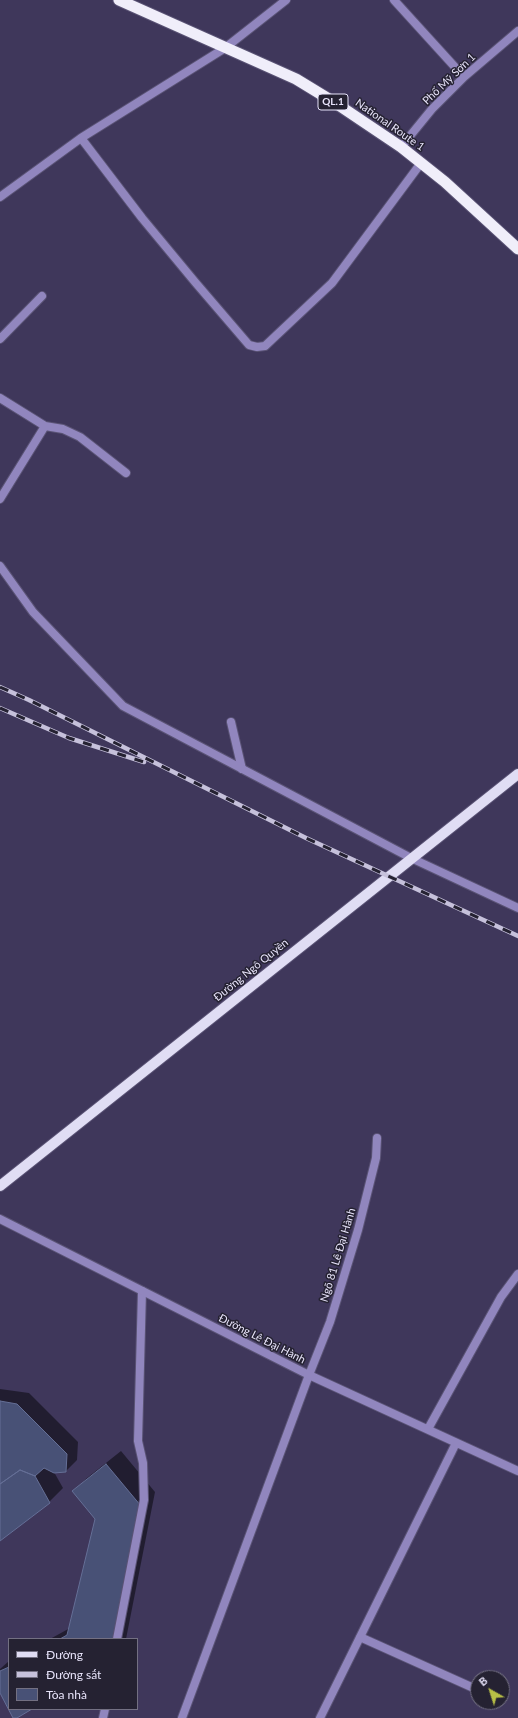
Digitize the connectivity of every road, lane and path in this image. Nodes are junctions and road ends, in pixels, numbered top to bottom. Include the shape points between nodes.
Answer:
1 (119, 0) edge
2 (286, 0) edge
3 (394, 0) edge
4 (518, 31) edge
5 (225, 48) junction
6 (464, 77) junction
7 (81, 138) junction
8 (401, 147) junction
9 (421, 163) junction
10 (0, 197) edge
11 (518, 250) edge
12 (42, 296) dead end
13 (0, 339) edge
14 (0, 398) edge
15 (45, 426) junction
16 (126, 473) dead end
17 (0, 499) edge
18 (0, 566) edge
19 (231, 722) dead end
20 (242, 769) junction
21 (518, 774) edge
22 (412, 858) junction
23 (518, 908) edge
24 (377, 1138) dead end
25 (0, 1186) edge
26 (0, 1219) edge
27 (518, 1274) edge
28 (142, 1291) junction
29 (309, 1375) junction
30 (428, 1430) junction
31 (456, 1443) junction
32 (518, 1471) edge
33 (360, 1637) junction
34 (117, 1638) edge
35 (470, 1686) edge
36 (182, 1718) edge
37 (320, 1718) edge

1 - 5 highway, National Route 1 / QL.1
2 - 5 street
3 - 6 street
4 - 6 street, Phố Mỹ Sơn 1
5 - 7 street
5 - 8 highway, National Route 1 / QL.1 via 296,79
6 - 8 street, Phố Mỹ Sơn 1 via 432,109
7 - 9 street via 195,282 249,345 257,347 265,346 332,283
7 - 10 street
8 - 9 highway, National Route 1 / QL.1
9 - 11 highway, National Route 1 / QL.1
12 - 13 street
14 - 15 street
15 - 16 street via 63,429 80,437
15 - 17 street
18 - 20 street via 33,612 123,706
19 - 20 street
20 - 22 street
21 - 22 main road, Đường Ngô Quyền
22 - 23 street
22 - 25 main road, Đường Ngô Quyền
24 - 29 street, Ngõ 81 Lê Đại Hành via 376,1158 358,1230 330,1322
26 - 28 street, Đường Lê Đại Hành
27 - 30 street via 502,1297
28 - 29 street, Đường Lê Đại Hành
28 - 34 street via 138,1441 143,1463 144,1500
29 - 30 street, Đường Lê Đại Hành
29 - 36 street, Ngõ 81 Lê Đại Hành
30 - 31 street, Đường Lê Đại Hành
31 - 32 street, Đường Lê Đại Hành
31 - 33 street
33 - 35 street
33 - 37 street

